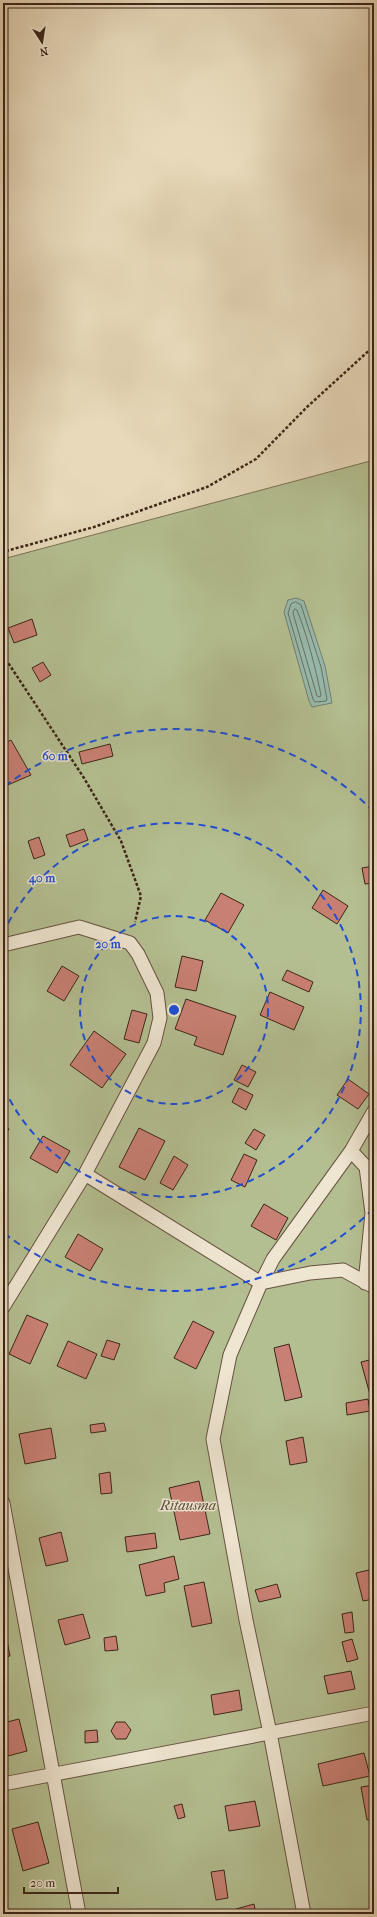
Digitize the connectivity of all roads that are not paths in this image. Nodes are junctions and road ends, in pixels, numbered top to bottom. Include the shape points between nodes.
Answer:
1 (3, 944) edge
2 (374, 1112) edge
3 (351, 1151) junction
4 (85, 1174) junction
5 (261, 1283) junction
6 (370, 1285) edge
7 (3, 1307) edge
8 (3, 1504) edge
9 (374, 1713) edge
10 (270, 1733) junction
11 (54, 1774) junction
12 (3, 1784) edge
13 (79, 1914) edge
14 (304, 1914) edge

1 - 4 lane via 79,927 130,943 157,993 160,1018 154,1043
2 - 3 lane
3 - 5 lane via 273,1259
3 - 6 lane via 366,1167 372,1213
4 - 5 lane
4 - 7 lane
5 - 6 lane via 310,1273 343,1270
5 - 10 lane via 230,1354 214,1439 246,1620
8 - 11 lane
9 - 10 lane
10 - 11 lane
10 - 14 lane
11 - 12 lane
11 - 13 lane

